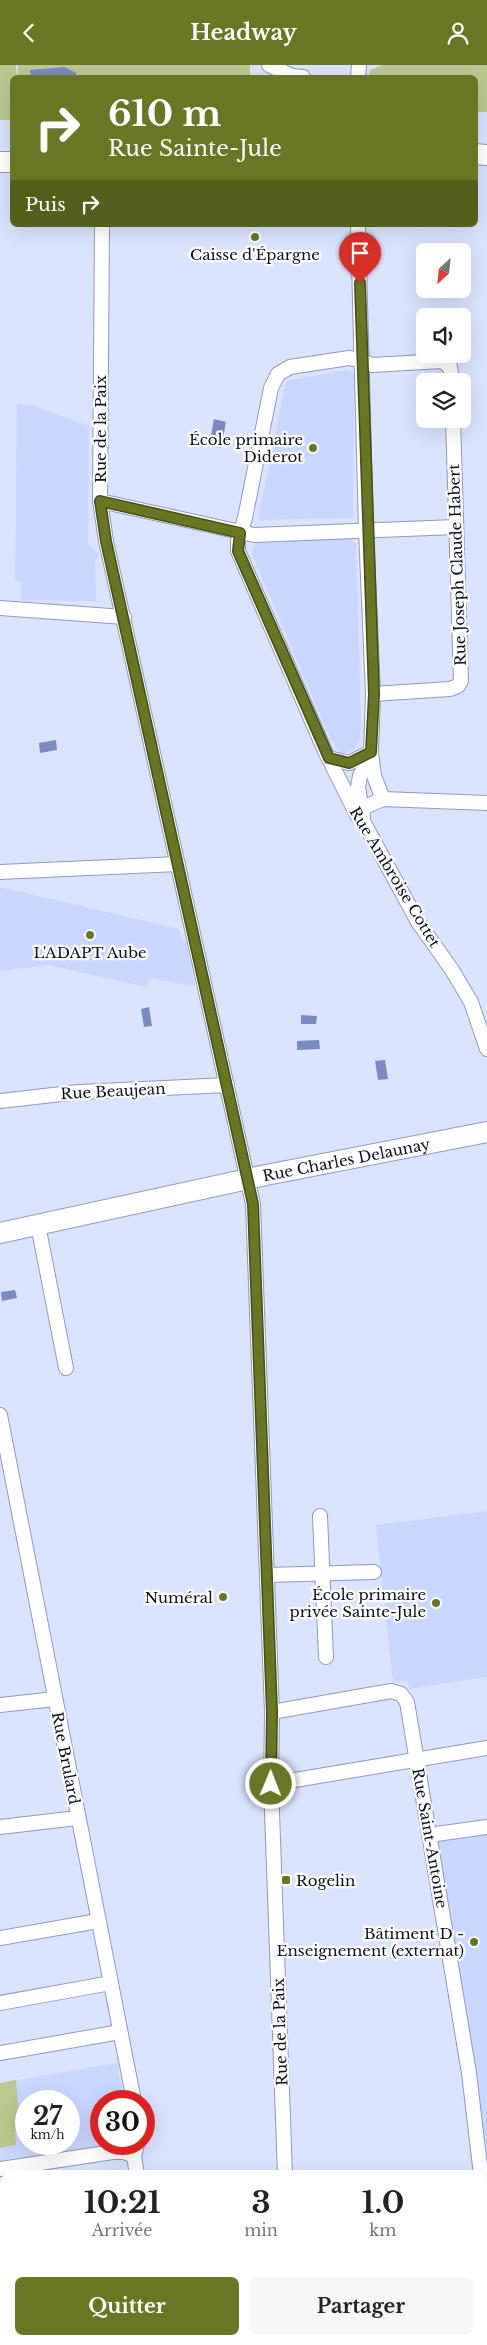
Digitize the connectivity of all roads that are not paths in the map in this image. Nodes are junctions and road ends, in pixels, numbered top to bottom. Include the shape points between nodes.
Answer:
1 (269, 65) edge
2 (290, 75) edge
3 (102, 227) edge
4 (358, 227) edge
5 (361, 360) junction
6 (451, 373) edge
7 (453, 428) edge
8 (100, 501) junction
9 (456, 527) junction
10 (366, 530) junction
11 (240, 533) junction
12 (0, 608) edge
13 (124, 617) junction
14 (374, 694) junction
15 (371, 752) junction
16 (329, 758) junction
17 (383, 799) junction
18 (487, 803) edge
19 (361, 816) junction
20 (178, 864) junction
21 (0, 872) edge
22 (487, 1049) edge
23 (227, 1085) junction
24 (0, 1101) edge
25 (487, 1132) edge
26 (247, 1179) junction
27 (38, 1225) junction
28 (0, 1233) edge
29 (66, 1367) dead end
30 (0, 1415) edge
31 (3, 1447) edge
32 (320, 1516) dead end
33 (374, 1572) dead end
34 (322, 1574) junction
35 (267, 1575) junction
36 (326, 1657) dead end
37 (55, 1699) junction
38 (0, 1705) edge
39 (272, 1712) junction
40 (487, 1748) edge
41 (416, 1761) junction
42 (271, 1784) junction
43 (77, 1818) junction
44 (0, 1827) edge
45 (487, 1827) edge
46 (430, 1835) junction
47 (98, 1921) junction
48 (0, 1938) edge
49 (111, 1983) junction
50 (0, 2003) edge
51 (120, 2032) junction
52 (0, 2053) edge
53 (132, 2090) edge
54 (93, 2155) edge
55 (136, 2155) edge
56 (0, 2169) edge
57 (138, 2170) edge
58 (285, 2170) edge
59 (481, 2170) edge

1 - 2 street
3 - 8 street, Rue de la Paix
4 - 5 street
5 - 6 street via 372,365 442,361 450,367
5 - 10 street
5 - 11 street, Rue Ambroise Cottet via 348,358 290,367 278,374 271,388
7 - 9 street, Rue Joseph Claude Habert
8 - 11 street
8 - 13 street, Rue de la Paix
9 - 10 street
9 - 14 street, Rue Joseph Claude Habert via 458,686
10 - 11 street
10 - 14 street
11 - 16 street, Rue Ambroise Cottet via 238,551
12 - 13 street
13 - 20 street, Rue de la Paix
14 - 15 street
15 - 16 street via 349,763
15 - 17 street via 374,776
15 - 19 street via 358,787
16 - 19 street, Rue Ambroise Cottet
17 - 18 street
17 - 19 street
19 - 22 street, Rue Ambroise Cottet via 418,922 471,1002
20 - 21 street
20 - 23 street, Rue de la Paix
23 - 24 street, Rue Beaujean via 79,1091
23 - 26 street, Rue de la Paix
25 - 26 street, Rue Charles Delaunay
26 - 27 street, Rue Charles Delaunay
26 - 35 street, Rue de la Paix via 253,1204
27 - 28 street, Rue Charles Delaunay
27 - 29 street
30 - 31 street, Rue Brulard
31 - 37 street, Rue Brulard
32 - 34 street
33 - 34 street
34 - 35 street
34 - 36 street
35 - 39 street, Rue de la Paix
37 - 38 street
37 - 43 street, Rue Brulard
39 - 41 street, Rue Saint-Antoine via 391,1691 401,1693 407,1702
39 - 42 street, Rue de la Paix
40 - 41 street
41 - 42 street
41 - 46 street, Rue Saint-Antoine
42 - 58 street, Rue de la Paix
43 - 44 street
43 - 47 street, Rue Brulard
45 - 46 street
46 - 59 street, Rue Saint-Antoine
47 - 48 street
47 - 49 street, Rue Brulard
49 - 50 street
49 - 51 street, Rue Brulard
51 - 52 street
51 - 53 street, Rue Brulard
54 - 56 street
55 - 57 street

